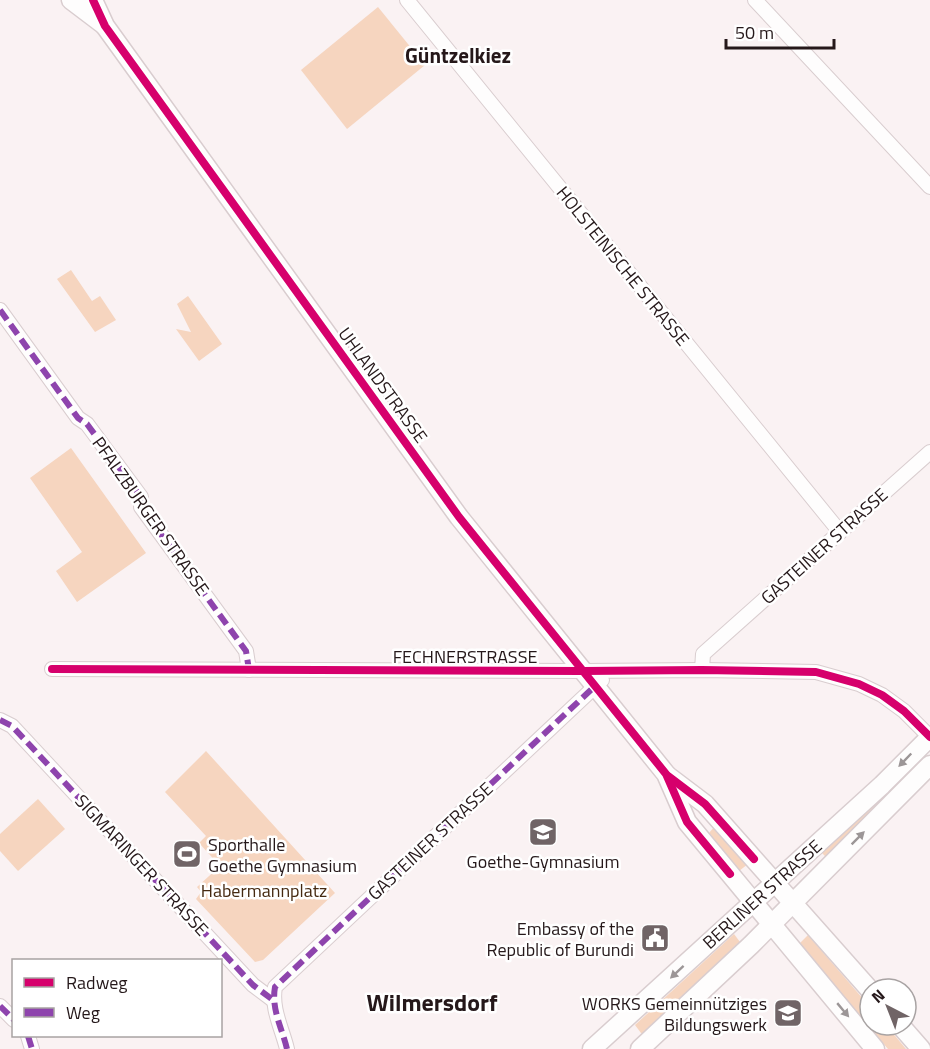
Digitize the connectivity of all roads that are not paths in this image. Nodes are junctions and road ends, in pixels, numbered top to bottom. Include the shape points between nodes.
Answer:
1 (71, 0) edge
2 (93, 0) edge
3 (407, 0) edge
4 (755, 0) edge
5 (105, 26) junction
6 (930, 187) edge
7 (0, 310) edge
8 (930, 452) edge
9 (840, 532) junction
10 (52, 669) dead end
11 (249, 670) junction
12 (702, 670) junction
13 (583, 671) junction
14 (613, 671) junction
15 (596, 686) junction
16 (0, 720) edge
17 (930, 736) edge
18 (930, 765) edge
19 (666, 774) junction
20 (775, 883) junction
21 (753, 903) junction
22 (793, 903) junction
23 (772, 924) junction
24 (858, 977) edge
25 (273, 1000) junction
26 (0, 1006) edge
27 (12, 1018) edge
28 (910, 1037) edge
29 (287, 1049) edge
30 (592, 1049) edge
31 (640, 1049) edge
32 (875, 1049) edge
33 (921, 1049) edge

1 - 5 street, UHLANDSTRASSE
2 - 5 street, UHLANDSTRASSE
3 - 9 street, HOLSTEINISCHE STRASSE
4 - 6 street
5 - 13 street, UHLANDSTRASSE via 459,517
7 - 11 street, PFALZBURGER STRASSE via 141,497 141,507 246,651
8 - 9 street, GASTEINER STRASSE
9 - 12 street, GASTEINER STRASSE via 703,654
10 - 11 street, FECHNERSTRASSE
11 - 13 street, FECHNERSTRASSE
12 - 14 street, FECHNERSTRASSE
12 - 17 street, FECHNERSTRASSE via 816,672 859,684 904,711
13 - 14 street, FECHNERSTRASSE
13 - 15 street, UHLANDSTRASSE
14 - 15 street
15 - 19 street, UHLANDSTRASSE
15 - 25 street, GASTEINER STRASSE via 275,987
16 - 25 street, SIGMARINGER STRASSE via 12,726 253,985
17 -> 20 street, BERLINER STRASSE
22 -> 18 street, BERLINER STRASSE
19 - 20 street, UHLANDSTRASSE via 705,804
19 - 21 street, UHLANDSTRASSE via 687,822
20 - 21 street, BERLINER STRASSE
20 - 22 street, UHLANDSTRASSE
21 - 23 street, UHLANDSTRASSE
21 -> 30 street, BERLINER STRASSE
22 - 23 street, BERLINER STRASSE
22 - 24 street, UHLANDSTRASSE
23 - 31 street, BERLINER STRASSE
23 -> 32 street, UHLANDSTRASSE
25 - 29 street
26 - 27 street
28 - 33 street

